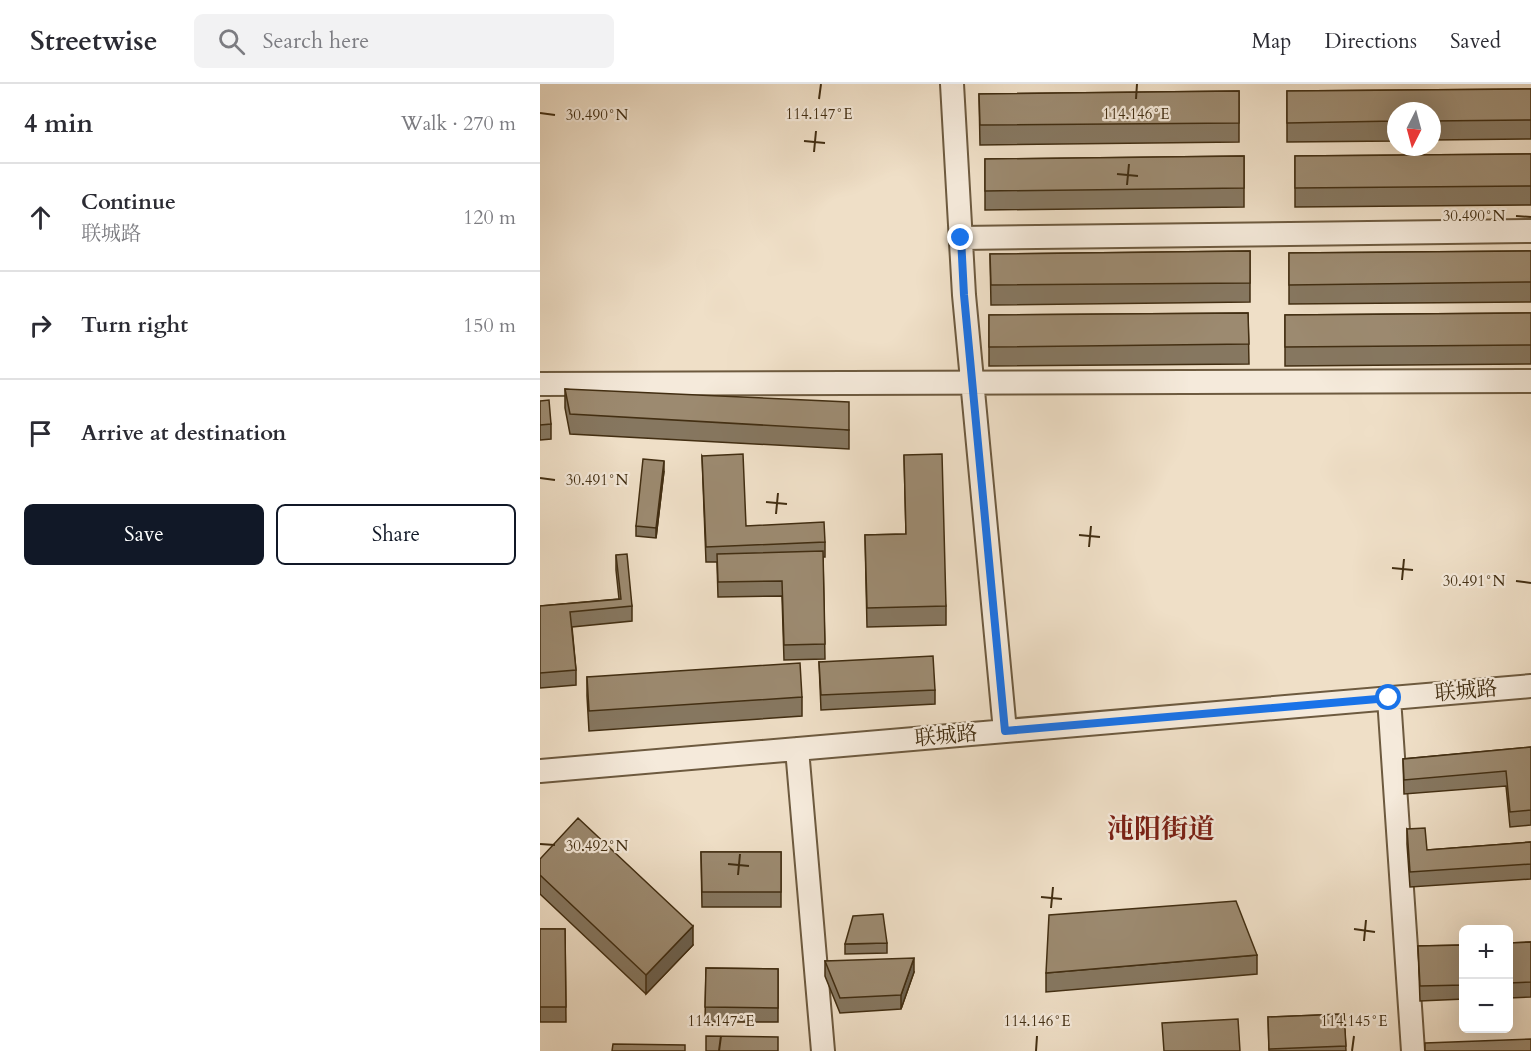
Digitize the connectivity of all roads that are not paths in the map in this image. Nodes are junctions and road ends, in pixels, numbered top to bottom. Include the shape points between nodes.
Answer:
1 (952, 84) edge
2 (1531, 231) edge
3 (961, 238) junction
4 (1531, 381) edge
5 (973, 382) junction
6 (540, 384) edge
7 (1531, 686) edge
8 (1389, 698) junction
9 (1005, 731) junction
10 (797, 749) junction
11 (540, 771) edge
12 (823, 1051) edge
13 (1413, 1051) edge

1 - 3 street
2 - 3 street
3 - 5 street
4 - 5 street
5 - 6 street
5 - 9 street
7 - 8 street, 联城路
8 - 9 street, 联城路
8 - 13 street
9 - 10 street, 联城路
10 - 11 street, 联城路
10 - 12 street

